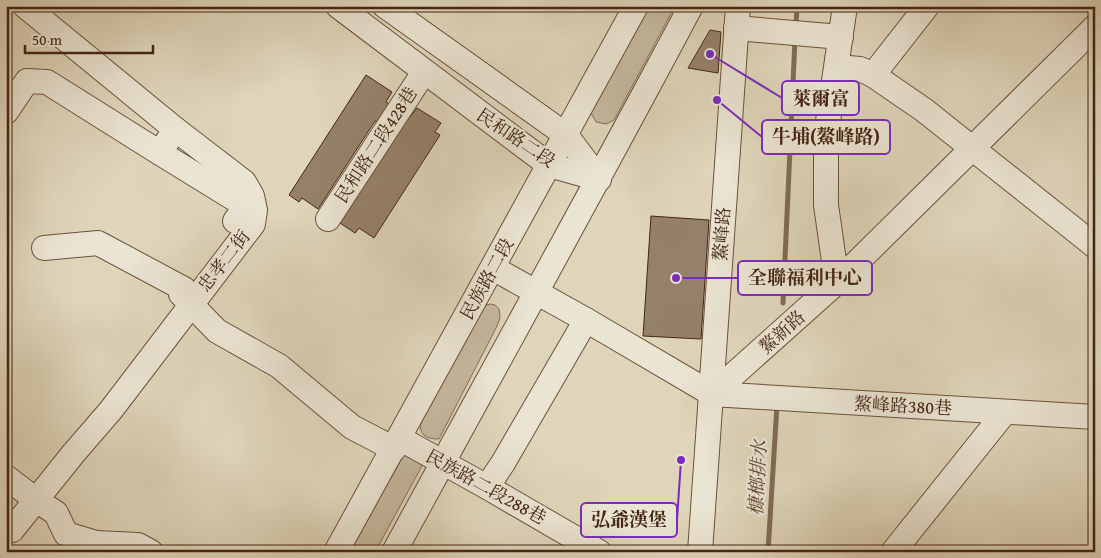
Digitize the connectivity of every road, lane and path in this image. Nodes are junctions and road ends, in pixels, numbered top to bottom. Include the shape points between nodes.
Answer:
1 (25, 6) edge
2 (338, 6) edge
3 (385, 6) edge
4 (636, 6) edge
5 (691, 6) edge
6 (845, 6) edge
7 (927, 6) edge
8 (737, 17) edge
9 (1095, 27) edge
10 (841, 37) junction
11 (837, 67) junction
12 (424, 72) junction
13 (873, 75) junction
14 (8, 103) edge
15 (175, 128) junction
16 (566, 135) junction
17 (971, 148) junction
18 (160, 153) junction
19 (549, 165) junction
20 (599, 179) junction
21 (328, 219) dead end
22 (1095, 246) edge
23 (44, 248) dead end
24 (493, 268) junction
25 (838, 282) junction
26 (536, 291) junction
27 (187, 297) junction
28 (586, 320) junction
29 (712, 394) junction
30 (1005, 412) junction
31 (1095, 417) edge
32 (396, 443) junction
33 (442, 463) junction
34 (6, 476) edge
35 (487, 487) junction
36 (36, 500) junction
37 (9, 528) edge
38 (97, 547) edge
39 (151, 552) edge
40 (336, 552) edge
41 (394, 552) edge
42 (599, 552) edge
43 (700, 552) edge
44 (893, 552) edge

1 - 15 street, 忠孝二街
2 - 12 street, 民和路二段
3 - 16 street, 民和路二段
4 - 16 street, 民族路二段
5 - 20 street
6 - 10 street
7 - 13 street
8 - 10 street via 796,32
8 - 29 street, 鰲峰路
9 - 17 street, 鰲新路
10 - 11 street
11 - 13 street via 860,69
11 - 25 street via 826,134 826,205
12 - 19 street, 民和路二段
12 - 21 street, 民和路二段428巷
13 - 17 street
14 - 18 street via 27,82 47,82
15 - 18 street
15 - 27 street, 忠孝二街 via 244,182 255,210 253,224
16 - 19 street, 民族路二段
16 - 20 street, 民和路二段
17 - 22 street
17 - 25 street, 鰲新路
18 - 27 street via 246,206
19 - 20 street, 民和路二段
19 - 24 street, 民族路二段
20 - 26 street
23 - 27 street, 民族路二段288巷 via 98,243
24 - 26 street
24 - 32 street, 民族路二段
25 - 29 street, 鰲新路
26 - 28 street
26 - 33 street
27 - 32 street, 民族路二段288巷 via 217,331 279,366 352,427
27 - 36 street, 忠孝二街 via 111,410
28 - 29 street
28 - 35 street
29 - 30 street, 鰲峰路380巷
29 - 43 street, 鰲峰路
30 - 31 street, 鰲峰路380巷
30 - 44 street
32 - 33 street, 民族路二段288巷
32 - 40 street, 民族路二段
33 - 35 street, 民族路二段288巷
33 - 41 street
34 - 36 street
35 - 42 street, 民族路二段288巷
36 - 37 street, 忠孝二街
36 - 38 street via 56,513 66,534
38 - 39 street via 138,544

